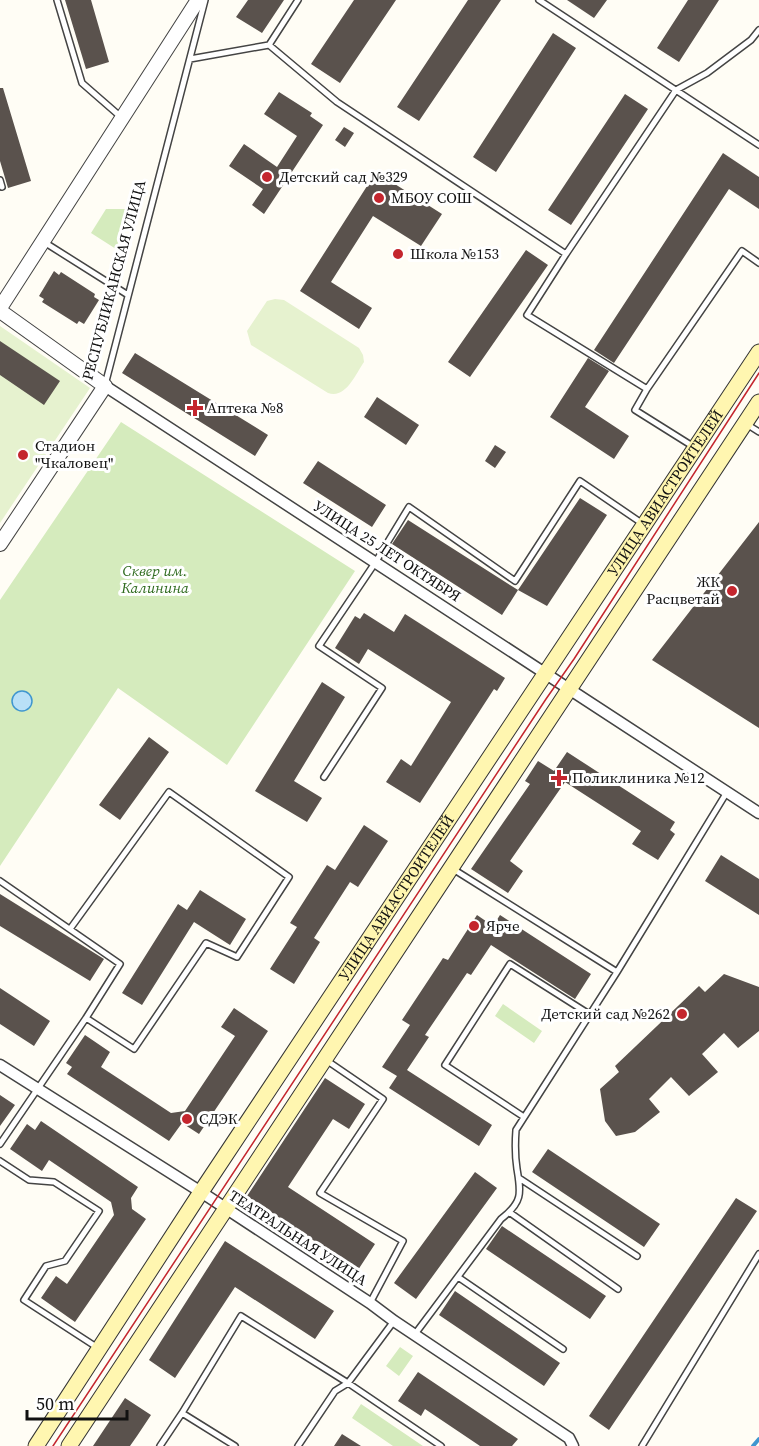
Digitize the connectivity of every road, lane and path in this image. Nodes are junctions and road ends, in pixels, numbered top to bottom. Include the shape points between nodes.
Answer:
1 (57, 0) edge
2 (198, 0) edge
3 (205, 0) edge
4 (298, 0) edge
5 (539, 0) edge
6 (759, 30) edge
7 (268, 45) junction
8 (190, 58) junction
9 (676, 90) junction
10 (122, 118) junction
11 (759, 145) edge
12 (43, 241) junction
13 (566, 254) junction
14 (759, 262) edge
15 (128, 296) junction
16 (0, 310) edge
17 (759, 352) edge
18 (105, 386) junction
19 (647, 389) junction
20 (759, 402) edge
21 (745, 423) junction
22 (759, 432) edge
23 (695, 447) junction
24 (644, 525) junction
25 (0, 543) edge
26 (375, 563) junction
27 (545, 674) junction
28 (568, 690) junction
29 (324, 777) dead end
30 (727, 792) junction
31 (759, 813) edge
32 (451, 868) junction
33 (0, 881) edge
34 (70, 929) junction
35 (616, 972) junction
36 (588, 1014) junction
37 (86, 1018) junction
38 (324, 1059) junction
39 (0, 1065) edge
40 (38, 1089) junction
41 (524, 1117) junction
42 (0, 1144) edge
43 (0, 1161) edge
44 (519, 1178) junction
45 (201, 1192) junction
46 (226, 1209) junction
47 (509, 1212) junction
48 (759, 1254) edge
49 (638, 1256) dead end
50 (458, 1277) junction
51 (618, 1289) dead end
52 (370, 1303) junction
53 (394, 1321) junction
54 (415, 1334) junction
55 (99, 1349) junction
56 (563, 1349) dead end
57 (348, 1383) junction
58 (182, 1413) junction
59 (36, 1446) edge
60 (69, 1446) edge
61 (160, 1446) edge
62 (235, 1446) edge
63 (298, 1446) edge
64 (441, 1446) edge
65 (573, 1446) edge
66 (642, 1446) edge

1 - 10 lane via 82,83
2 - 10 street
3 - 8 lane, РЕСПУБЛИКАНСКАЯ УЛИЦА
4 - 7 lane
5 - 9 lane
6 - 9 lane via 707,73
7 - 8 lane
7 - 13 lane via 337,102
8 - 15 lane, РЕСПУБЛИКАНСКАЯ УЛИЦА
9 - 11 lane
9 - 13 lane
10 - 12 street
12 - 15 lane
12 - 16 street
13 - 19 lane via 527,315
14 - 19 lane via 742,251
15 - 18 lane, РЕСПУБЛИКАНСКАЯ УЛИЦА
16 - 18 street, УЛИЦА 25 ЛЕТ ОКТЯБРЯ
17 - 23 main road, УЛИЦА АВИАСТРОИТЕЛЕЙ
18 - 25 street, РЕСПУБЛИКАНСКАЯ УЛИЦА
18 - 26 street, УЛИЦА 25 ЛЕТ ОКТЯБРЯ
19 - 23 lane via 635,410
20 - 21 main road, УЛИЦА АВИАСТРОИТЕЛЕЙ
21 - 22 lane
21 - 28 main road, УЛИЦА АВИАСТРОИТЕЛЕЙ
23 - 24 main road, УЛИЦА АВИАСТРОИТЕЛЕЙ
24 - 26 lane via 580,481 515,581 409,507
24 - 27 main road, УЛИЦА АВИАСТРОИТЕЛЕЙ
26 - 27 street, УЛИЦА 25 ЛЕТ ОКТЯБРЯ
26 - 29 lane via 319,646 382,688
27 - 28 street, УЛИЦА 25 ЛЕТ ОКТЯБРЯ
27 - 45 main road, УЛИЦА АВИАСТРОИТЕЛЕЙ
28 - 30 street, УЛИЦА 25 ЛЕТ ОКТЯБРЯ
28 - 32 main road, УЛИЦА АВИАСТРОИТЕЛЕЙ
30 - 31 street, УЛИЦА 25 ЛЕТ ОКТЯБРЯ
30 - 35 lane
32 - 35 lane
32 - 38 main road, УЛИЦА АВИАСТРОИТЕЛЕЙ
33 - 34 lane
34 - 37 lane via 120,964
34 - 37 lane via 169,792 289,877 237,957 206,943 134,1049
35 - 36 lane
36 - 41 lane
36 - 41 lane via 510,964 445,1065
37 - 40 lane
38 - 46 main road, УЛИЦА АВИАСТРОИТЕЛЕЙ
38 - 52 lane via 383,1100 320,1193 403,1241
39 - 40 street, ТЕАТРАЛЬНАЯ УЛИЦА
40 - 42 lane
40 - 45 street, ТЕАТРАЛЬНАЯ УЛИЦА
41 - 44 lane via 516,1130
43 - 55 lane via 28,1180 54,1182 99,1211 65,1261 46,1266 24,1300
44 - 47 lane via 517,1203
44 - 49 lane
45 - 46 street, ТЕАТРАЛЬНАЯ УЛИЦА
45 - 55 main road, УЛИЦА АВИАСТРОИТЕЛЕЙ
46 - 52 street, ТЕАТРАЛЬНАЯ УЛИЦА
46 - 60 main road, УЛИЦА АВИАСТРОИТЕЛЕЙ
47 - 50 lane
47 - 51 lane
48 - 66 lane
50 - 54 lane
50 - 56 lane
52 - 53 street, ТЕАТРАЛЬНАЯ УЛИЦА
53 - 54 street, ТЕАТРАЛЬНАЯ УЛИЦА
53 - 57 lane
54 - 65 street, ТЕАТРАЛЬНАЯ УЛИЦА via 569,1438
55 - 59 main road, УЛИЦА АВИАСТРОИТЕЛЕЙ
57 - 58 lane via 242,1316
57 - 63 lane via 335,1391
57 - 64 lane
58 - 61 lane
58 - 62 lane

